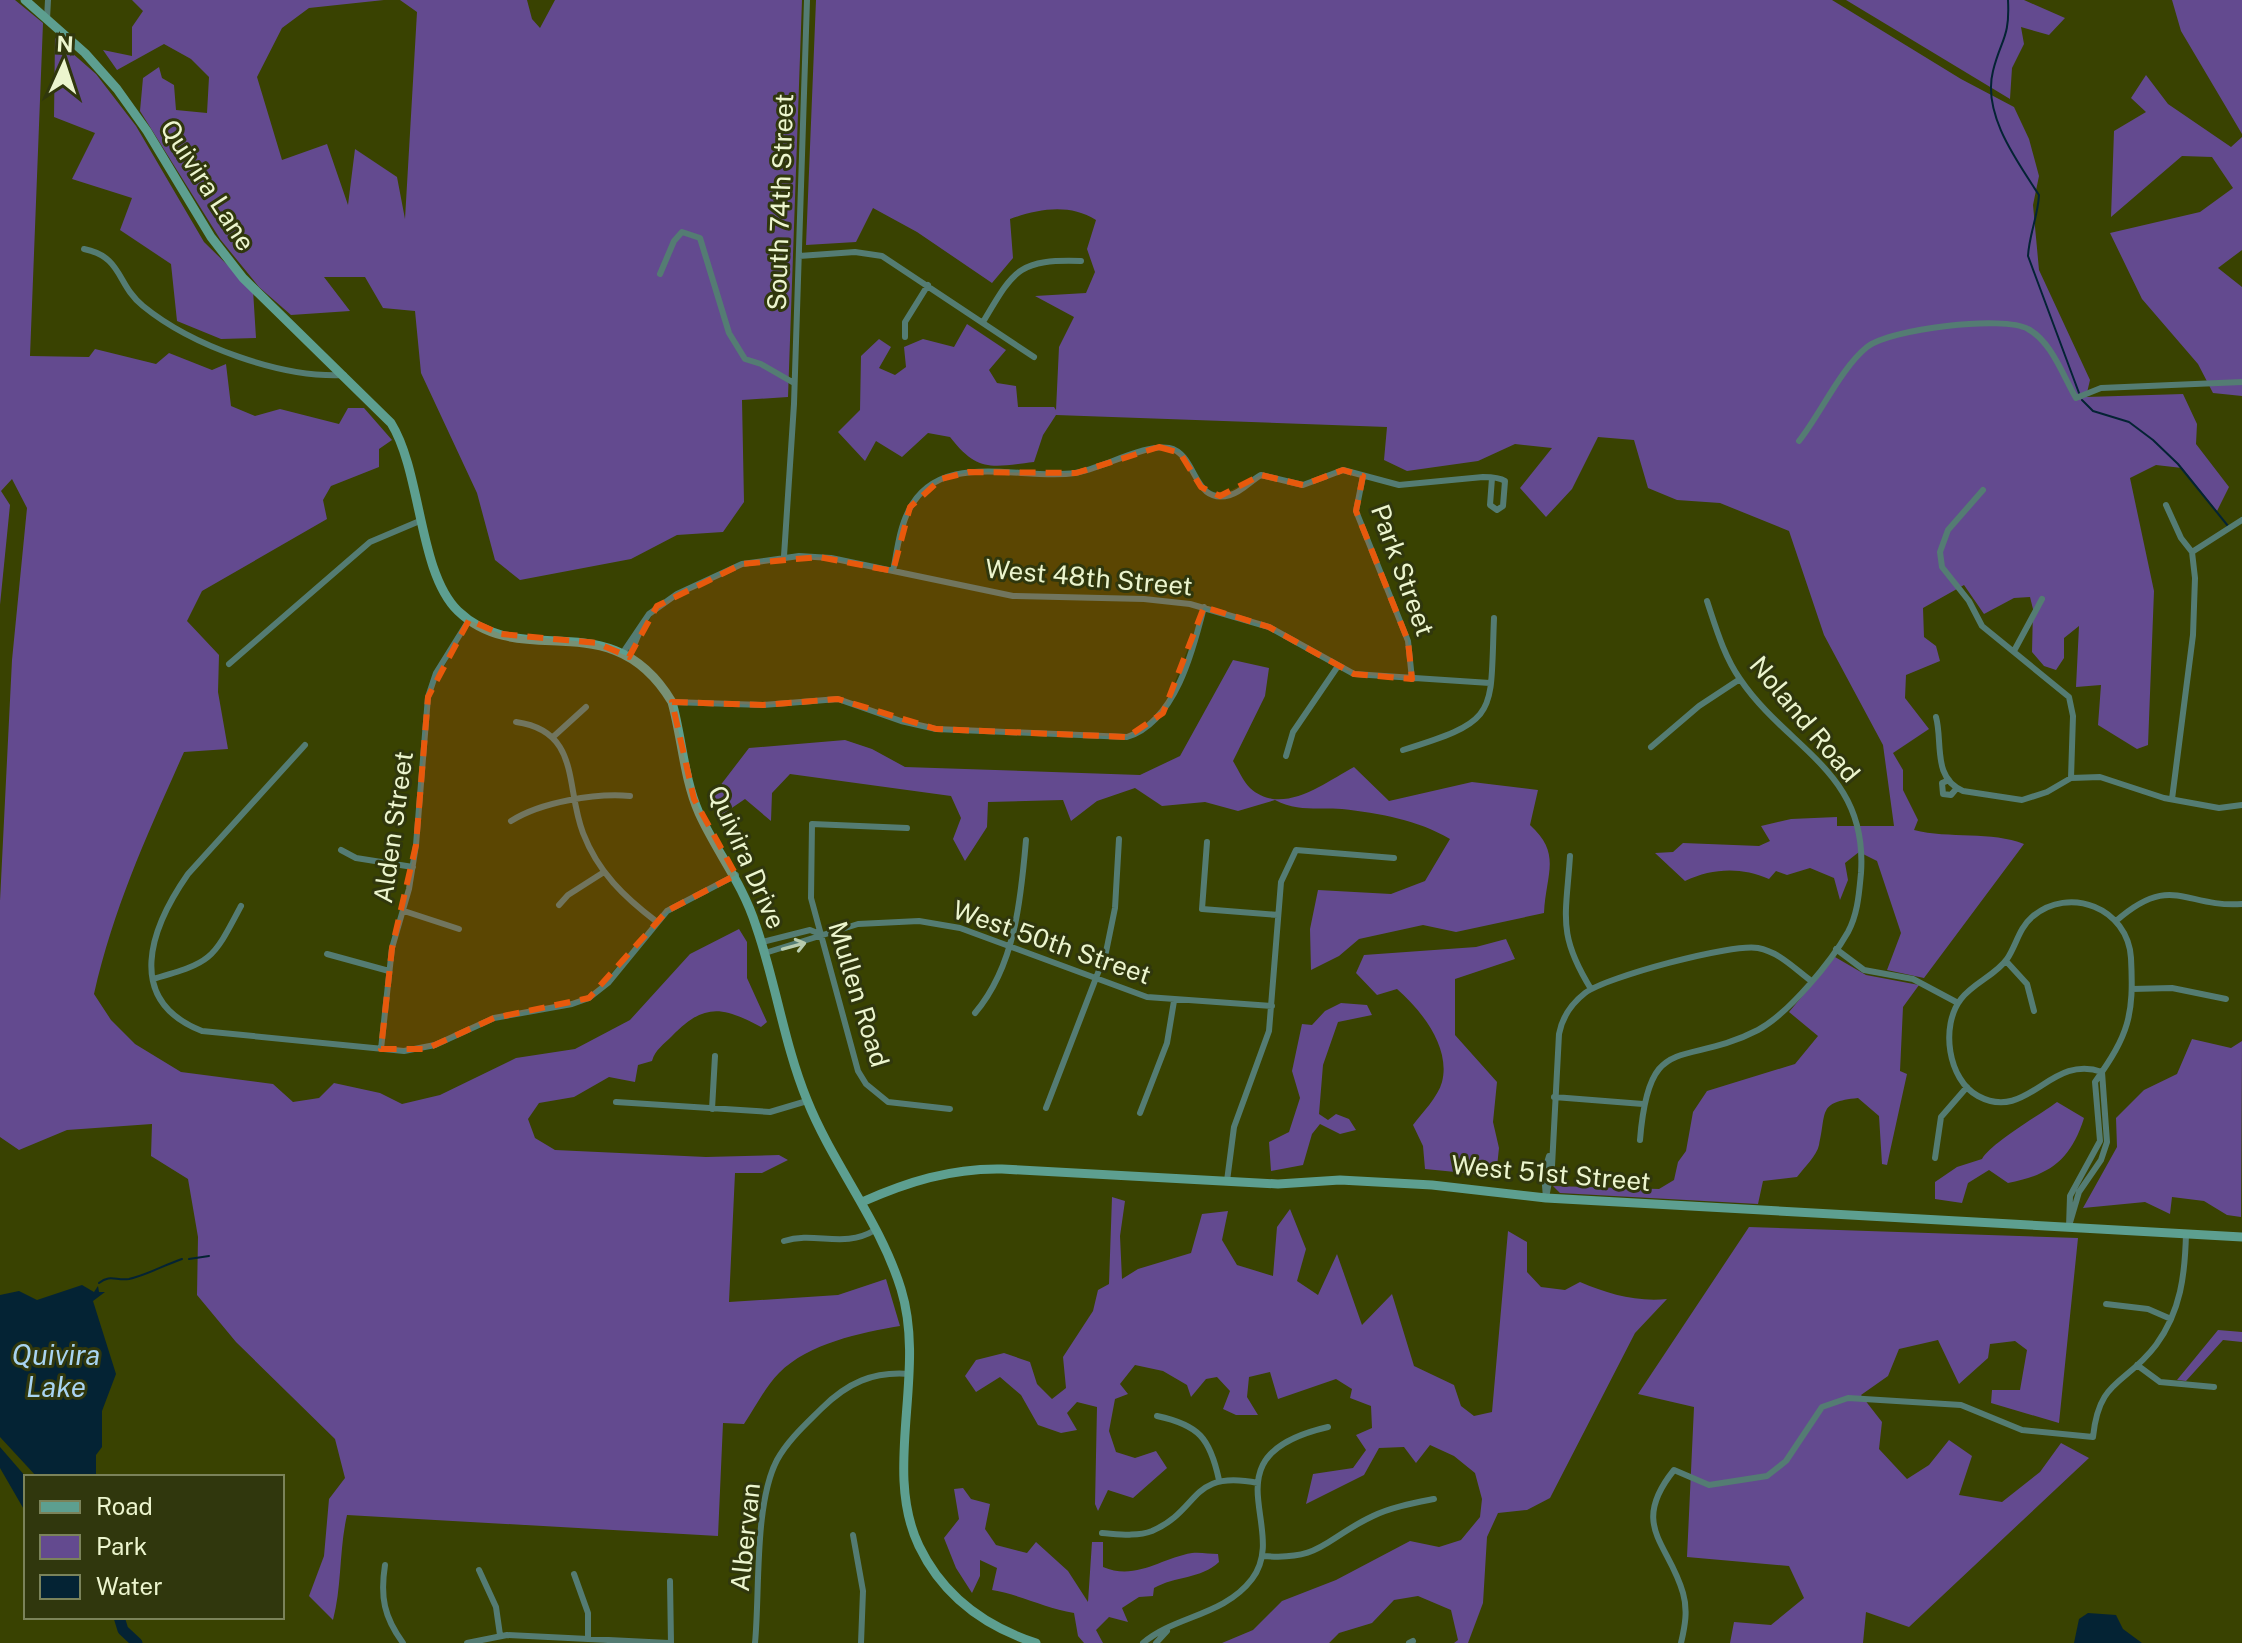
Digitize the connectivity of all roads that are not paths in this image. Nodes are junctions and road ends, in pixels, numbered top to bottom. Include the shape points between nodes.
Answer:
1 (25, 0) edge
2 (48, 0) edge
3 (807, 0) edge
4 (47, 19) junction
5 (84, 249) dead end
6 (799, 256) junction
7 (1081, 261) dead end
8 (660, 274) dead end
9 (928, 285) junction
10 (983, 322) junction
11 (905, 337) dead end
12 (1034, 357) dead end
13 (344, 375) junction
14 (2242, 382) edge
15 (794, 383) junction
16 (357, 390) joint
17 (1799, 441) dead end
18 (1363, 476) junction
19 (1492, 478) junction
20 (1983, 490) dead end
21 (2166, 505) dead end
22 (422, 520) junction
23 (2242, 520) edge
24 (2192, 552) junction
25 (784, 556) junction
26 (893, 571) junction
27 (2042, 599) dead end
28 (1707, 601) dead end
29 (1204, 607) junction
30 (1494, 618) dead end
31 (469, 620) junction
32 (2014, 651) junction
33 (625, 656) junction
34 (229, 664) dead end
35 (1338, 666) junction
36 (1412, 679) junction
37 (1740, 679) junction
38 (1490, 683) junction
39 (672, 702) junction
40 (586, 707) dead end
41 (1936, 717) dead end
42 (516, 722) dead end
43 (553, 737) junction
44 (305, 745) dead end
45 (1651, 747) dead end
46 (1403, 750) dead end
47 (1286, 756) dead end
48 (2071, 778) junction
49 (1949, 780) junction
50 (1956, 789) junction
51 (630, 796) dead end
52 (2172, 799) junction
53 (576, 802) junction
54 (2242, 805) edge
55 (511, 821) dead end
56 (907, 828) dead end
57 (1119, 839) dead end
58 (1026, 840) dead end
59 (1207, 842) dead end
60 (341, 850) dead end
61 (1570, 856) dead end
62 (1394, 858) dead end
63 (413, 867) junction
64 (604, 872) junction
65 (736, 875) junction
66 (2242, 904) edge
67 (559, 905) dead end
68 (241, 906) dead end
69 (404, 911) junction
70 (1278, 915) junction
71 (2116, 921) junction
72 (657, 922) junction
73 (459, 929) dead end
74 (820, 934) junction
75 (762, 942) junction
76 (1008, 946) junction
77 (1836, 949) junction
78 (765, 953) junction
79 (327, 954) dead end
80 (2006, 961) junction
81 (389, 971) junction
82 (153, 979) junction
83 (1096, 980) junction
84 (1810, 980) junction
85 (1591, 989) junction
86 (2132, 989) junction
87 (2226, 999) dead end
88 (1174, 1001) junction
89 (1958, 1003) junction
90 (1272, 1006) junction
91 (2034, 1011) dead end
92 (975, 1013) dead end
93 (381, 1049) junction
94 (715, 1056) dead end
95 (2102, 1072) junction
96 (1967, 1087) junction
97 (1554, 1097) junction
98 (807, 1101) junction
99 (616, 1102) dead end
100 (1643, 1104) junction
101 (1046, 1108) dead end
102 (712, 1109) junction
103 (950, 1109) dead end
104 (1140, 1113) dead end
105 (1640, 1140) dead end
106 (1935, 1158) dead end
107 (1227, 1181) junction
108 (1546, 1198) junction
109 (862, 1202) junction
110 (2069, 1227) junction
111 (875, 1230) junction
112 (2186, 1234) junction
113 (2242, 1237) edge
114 (784, 1241) dead end
115 (2106, 1304) dead end
116 (2171, 1319) junction
117 (2137, 1365) junction
118 (911, 1375) junction
119 (2214, 1387) dead end
120 (1157, 1416) dead end
121 (1328, 1427) dead end
122 (1219, 1480) junction
123 (1258, 1483) junction
124 (1434, 1499) dead end
125 (1102, 1533) dead end
126 (853, 1535) dead end
127 (1263, 1556) junction
128 (385, 1565) dead end
129 (479, 1570) dead end
130 (574, 1574) dead end
131 (670, 1581) dead end
132 (1167, 1631) junction
133 (500, 1635) junction
134 (588, 1638) junction
135 (403, 1643) edge
136 (467, 1643) edge
137 (670, 1643) edge
138 (755, 1643) edge
139 (861, 1643) edge
140 (1036, 1643) edge
141 (1143, 1643) edge
142 (1156, 1643) edge
143 (1681, 1643) edge

1 - 4 main road, Quivira Lane
2 - 4 street
3 - 6 street, South 74th Street
4 - 13 main road, Quivira Lane via 85,53 131,107 204,226 243,278
5 - 13 street via 109,259 128,292 165,322 266,365 306,375
6 - 9 street via 869,253
6 - 15 street, South 74th Street
7 - 10 street via 1041,261 1021,269
8 - 15 street via 682,232 700,238 729,333 745,359
9 - 10 street
9 - 11 street via 905,322
10 - 12 street
13 - 16 main road, Quivira Lane
14 - 17 street via 2101,388 2076,398 2051,353 2027,328 1996,322 1921,331 1868,345
15 - 25 street, South 74th Street
16 - 22 main road, Quivira Drive via 395,429
18 - 19 street via 1399,485 1460,476
18 - 26 street via 1343,470 1303,485 1261,475 1235,494 1220,496 1201,487 1180,453 1159,447 1076,473 959,473 928,487 910,507
18 - 36 street, Park Street via 1356,511 1408,641
19 - 19 street via 1505,481 1503,506 1497,510 1490,505
20 - 32 street via 1948,530 1940,552 1942,567 1982,626
21 - 24 street
22 - 31 main road, Quivira Drive via 439,582
22 - 34 street via 370,542
23 - 24 street
24 - 52 street via 2195,615
25 - 26 street, West 48th Street
25 - 33 street, West 48th Street via 725,570 665,600
26 - 29 street, West 48th Street via 1013,596 1144,599
27 - 32 street
28 - 37 street, Noland Road
29 - 35 street, West 48th Street via 1269,627
29 - 39 street via 1163,713 1127,737 936,729 838,699 763,705
30 - 38 street
31 - 33 main road, Quivira Drive via 501,634 597,643
31 - 63 street, Alden Street via 431,685
32 - 48 street via 2069,697
33 - 39 main road, Quivira Drive via 644,667
35 - 36 street, West 48th Street via 1368,676
35 - 47 street via 1293,732
36 - 38 street, West 48th Street
37 - 45 street
37 - 77 street, Noland Road via 1773,718 1819,758 1845,792 1859,831 1858,903
38 - 46 street via 1486,708 1469,727
39 - 65 main road, Quivira Drive via 694,799
40 - 43 street
41 - 49 street via 1940,760
42 - 43 street
43 - 53 street via 568,765
44 - 82 street via 172,896 151,951
48 - 50 street via 2022,800
48 - 52 street via 2100,777
49 - 50 street
49 - 50 street via 1942,783 1943,794
51 - 53 street
52 - 54 street via 2219,808
53 - 55 street via 526,812
53 - 64 street via 582,832
56 - 74 street, Mullen Road via 812,824 810,887
57 - 83 street via 1115,908
58 - 76 street via 1020,905
59 - 70 street via 1202,909
60 - 63 street via 356,858
61 - 85 street via 1564,928 1570,955
62 - 70 street via 1296,850 1281,882
63 - 69 street, Alden Street
64 - 67 street
64 - 72 street via 621,894
65 - 72 street via 672,907
65 - 75 main road, Quivira Drive
66 - 71 street via 2166,894 2144,900
68 - 82 street via 206,962
69 - 73 street
69 - 81 street, Alden Street
70 - 90 street
71 - 80 street via 2084,903 2053,904 2028,921
71 - 86 street via 2130,948
72 - 93 street via 608,983 589,998 494,1018 426,1049
74 - 75 street, West 50th Street via 810,930
74 - 76 street, West 50th Street via 877,921 919,921 960,928
78 -> 74 street, West 50th Street via 812,941
74 - 103 street, Mullen Road via 853,1057 866,1084 898,1105
75 - 78 main road, Quivira Drive
76 - 83 street, West 50th Street
76 - 92 street via 991,991
77 - 84 street, Noland Road
77 - 89 street via 1864,970 1913,979
78 - 98 main road, Quivira Drive
79 - 81 street
80 - 89 street
80 - 91 street via 2027,984
81 - 93 street, Alden Street
82 - 93 street via 175,1016 202,1031
83 - 88 street, West 50th Street
83 - 101 street
84 - 85 street via 1770,951 1741,946
84 - 100 street, Noland Road via 1761,1028 1663,1064 1649,1082
85 - 97 street via 1561,1026
86 - 87 street via 2172,988
86 - 95 street via 2128,1028
88 - 90 street, West 50th Street
88 - 104 street via 1167,1043
89 - 96 street via 1950,1025 1951,1050
90 - 107 street via 1267,1042 1234,1127
94 - 102 street
95 - 96 street via 2063,1071 2027,1096 2008,1102 1987,1100
95 - 110 street via 2095,1082 2102,1114 2098,1158 2070,1196
96 - 106 street via 1941,1117
97 - 100 street
97 - 108 street
98 - 102 street via 770,1112
98 - 109 main road, Quivira Drive
99 - 102 street
100 - 105 street, Noland Road
107 - 108 main road, West 51st Street via 1340,1180
107 - 109 main road, West 51st Street via 973,1169 923,1178
108 - 110 main road, West 51st Street
109 - 111 main road, Quivira Drive
110 - 112 main road, West 51st Street
111 - 114 street via 853,1240
111 - 118 main road, Quivira Drive via 907,1313
112 - 113 main road, West 51st Street
112 - 116 street via 2183,1285
115 - 116 street via 2148,1309
116 - 117 street
117 - 119 street via 2160,1382
117 - 143 street via 2098,1404 2093,1437 2022,1430 1961,1405 1848,1398 1822,1407 1786,1461 1767,1476 1709,1485 1674,1470 1657,1495 1655,1525 1683,1592 1686,1625
118 - 138 street, Albervan via 873,1376 843,1390 778,1459 765,1500
118 - 140 main road, Quivira Drive via 905,1496 912,1530 943,1585 985,1622
120 - 122 street via 1181,1421 1209,1444
121 - 123 street via 1287,1439 1269,1458
122 - 123 street
122 - 125 street via 1152,1530
123 - 127 street
124 - 127 street via 1374,1516 1307,1555
126 - 139 street via 863,1591
127 - 132 street via 1241,1593
128 - 135 street via 384,1610
129 - 133 street via 496,1607
130 - 134 street via 587,1607
131 - 137 street
132 - 141 street
132 - 142 street
133 - 134 street
133 - 136 street
134 - 137 street

